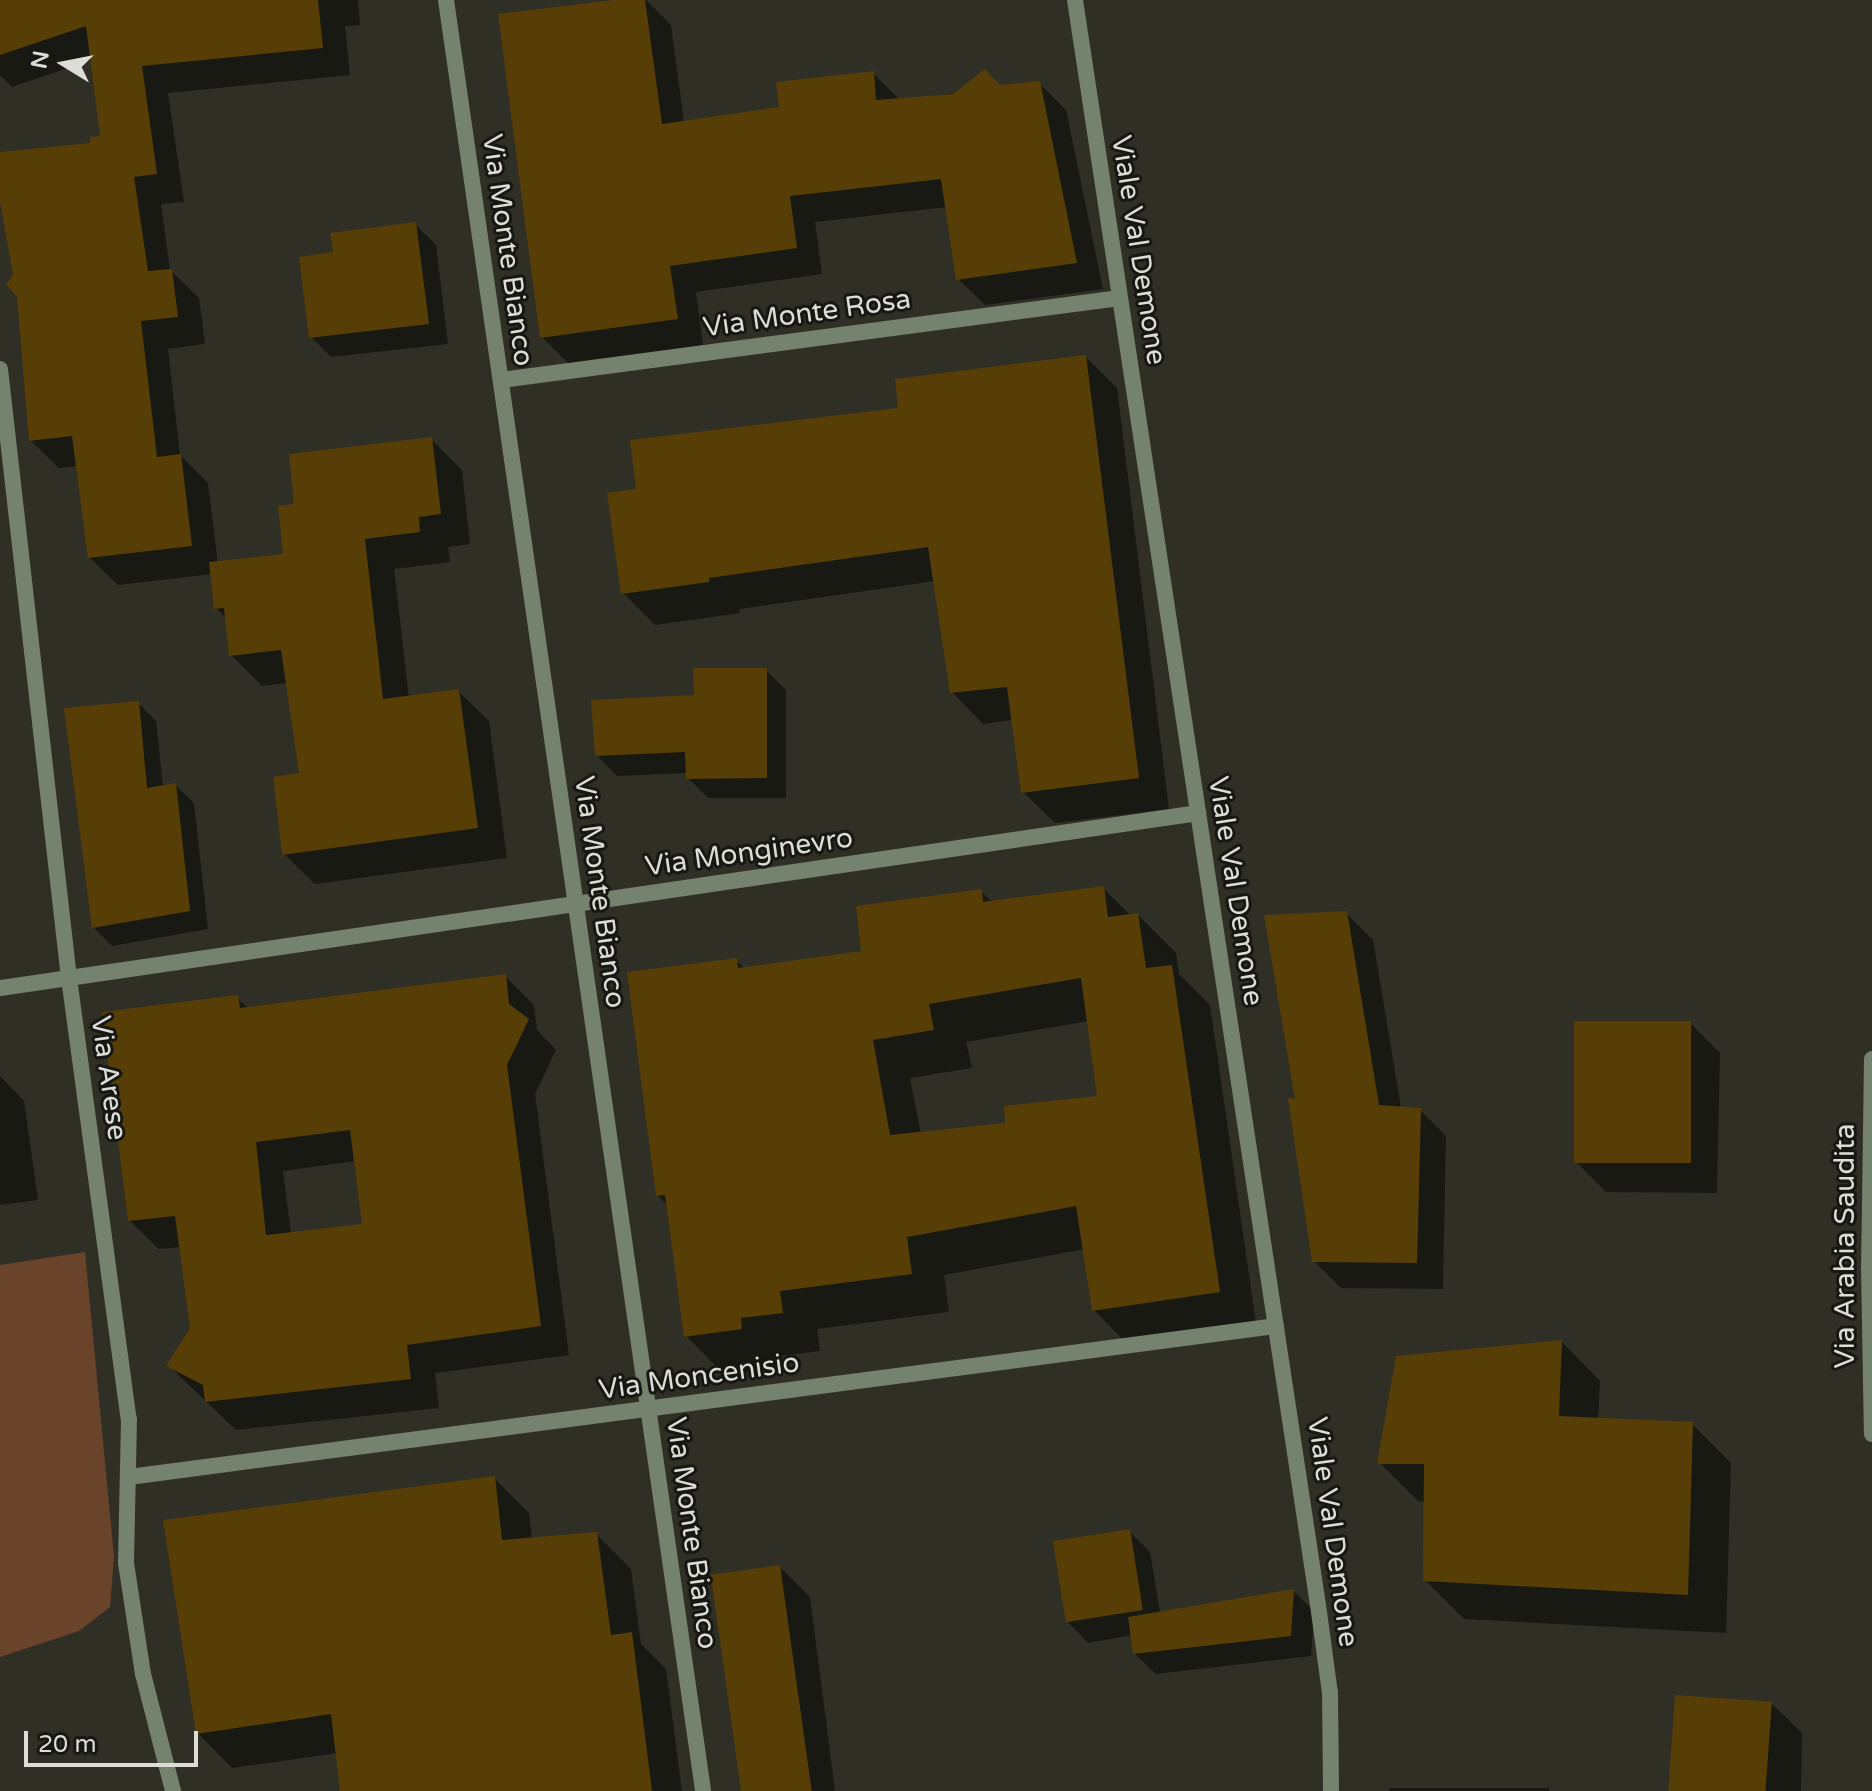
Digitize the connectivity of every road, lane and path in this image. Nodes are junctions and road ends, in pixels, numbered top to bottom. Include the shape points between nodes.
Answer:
1 (446, 0) edge
2 (1075, 0) edge
3 (1120, 298) junction
4 (0, 369) edge
5 (501, 380) junction
6 (1198, 813) junction
7 (576, 904) junction
8 (69, 978) junction
9 (0, 988) edge
10 (1872, 1059) edge
11 (1276, 1326) junction
12 (648, 1409) junction
13 (1872, 1434) edge
14 (129, 1477) junction
15 (173, 1791) edge
16 (703, 1791) edge
17 (1331, 1791) edge

1 - 5 street, Via Monte Bianco
2 - 3 street, Viale Val Demone
3 - 5 street, Via Monte Rosa
3 - 6 street, Viale Val Demone
4 - 8 street, Via Arese
5 - 7 street, Via Monte Bianco
6 - 7 street, Via Monginevro
6 - 11 street, Viale Val Demone
7 - 8 street, Via Monginevro
7 - 12 street, Via Monte Bianco
8 - 9 street, Via Monginevro
8 - 14 street, Via Arese via 129,1419
10 - 13 street, Via Arabia Saudita
11 - 12 street, Via Moncenisio
11 - 17 street, Viale Val Demone via 1330,1693
12 - 14 street, Via Moncenisio
12 - 16 street, Via Monte Bianco
14 - 15 street, Via Arese via 126,1563 143,1674

